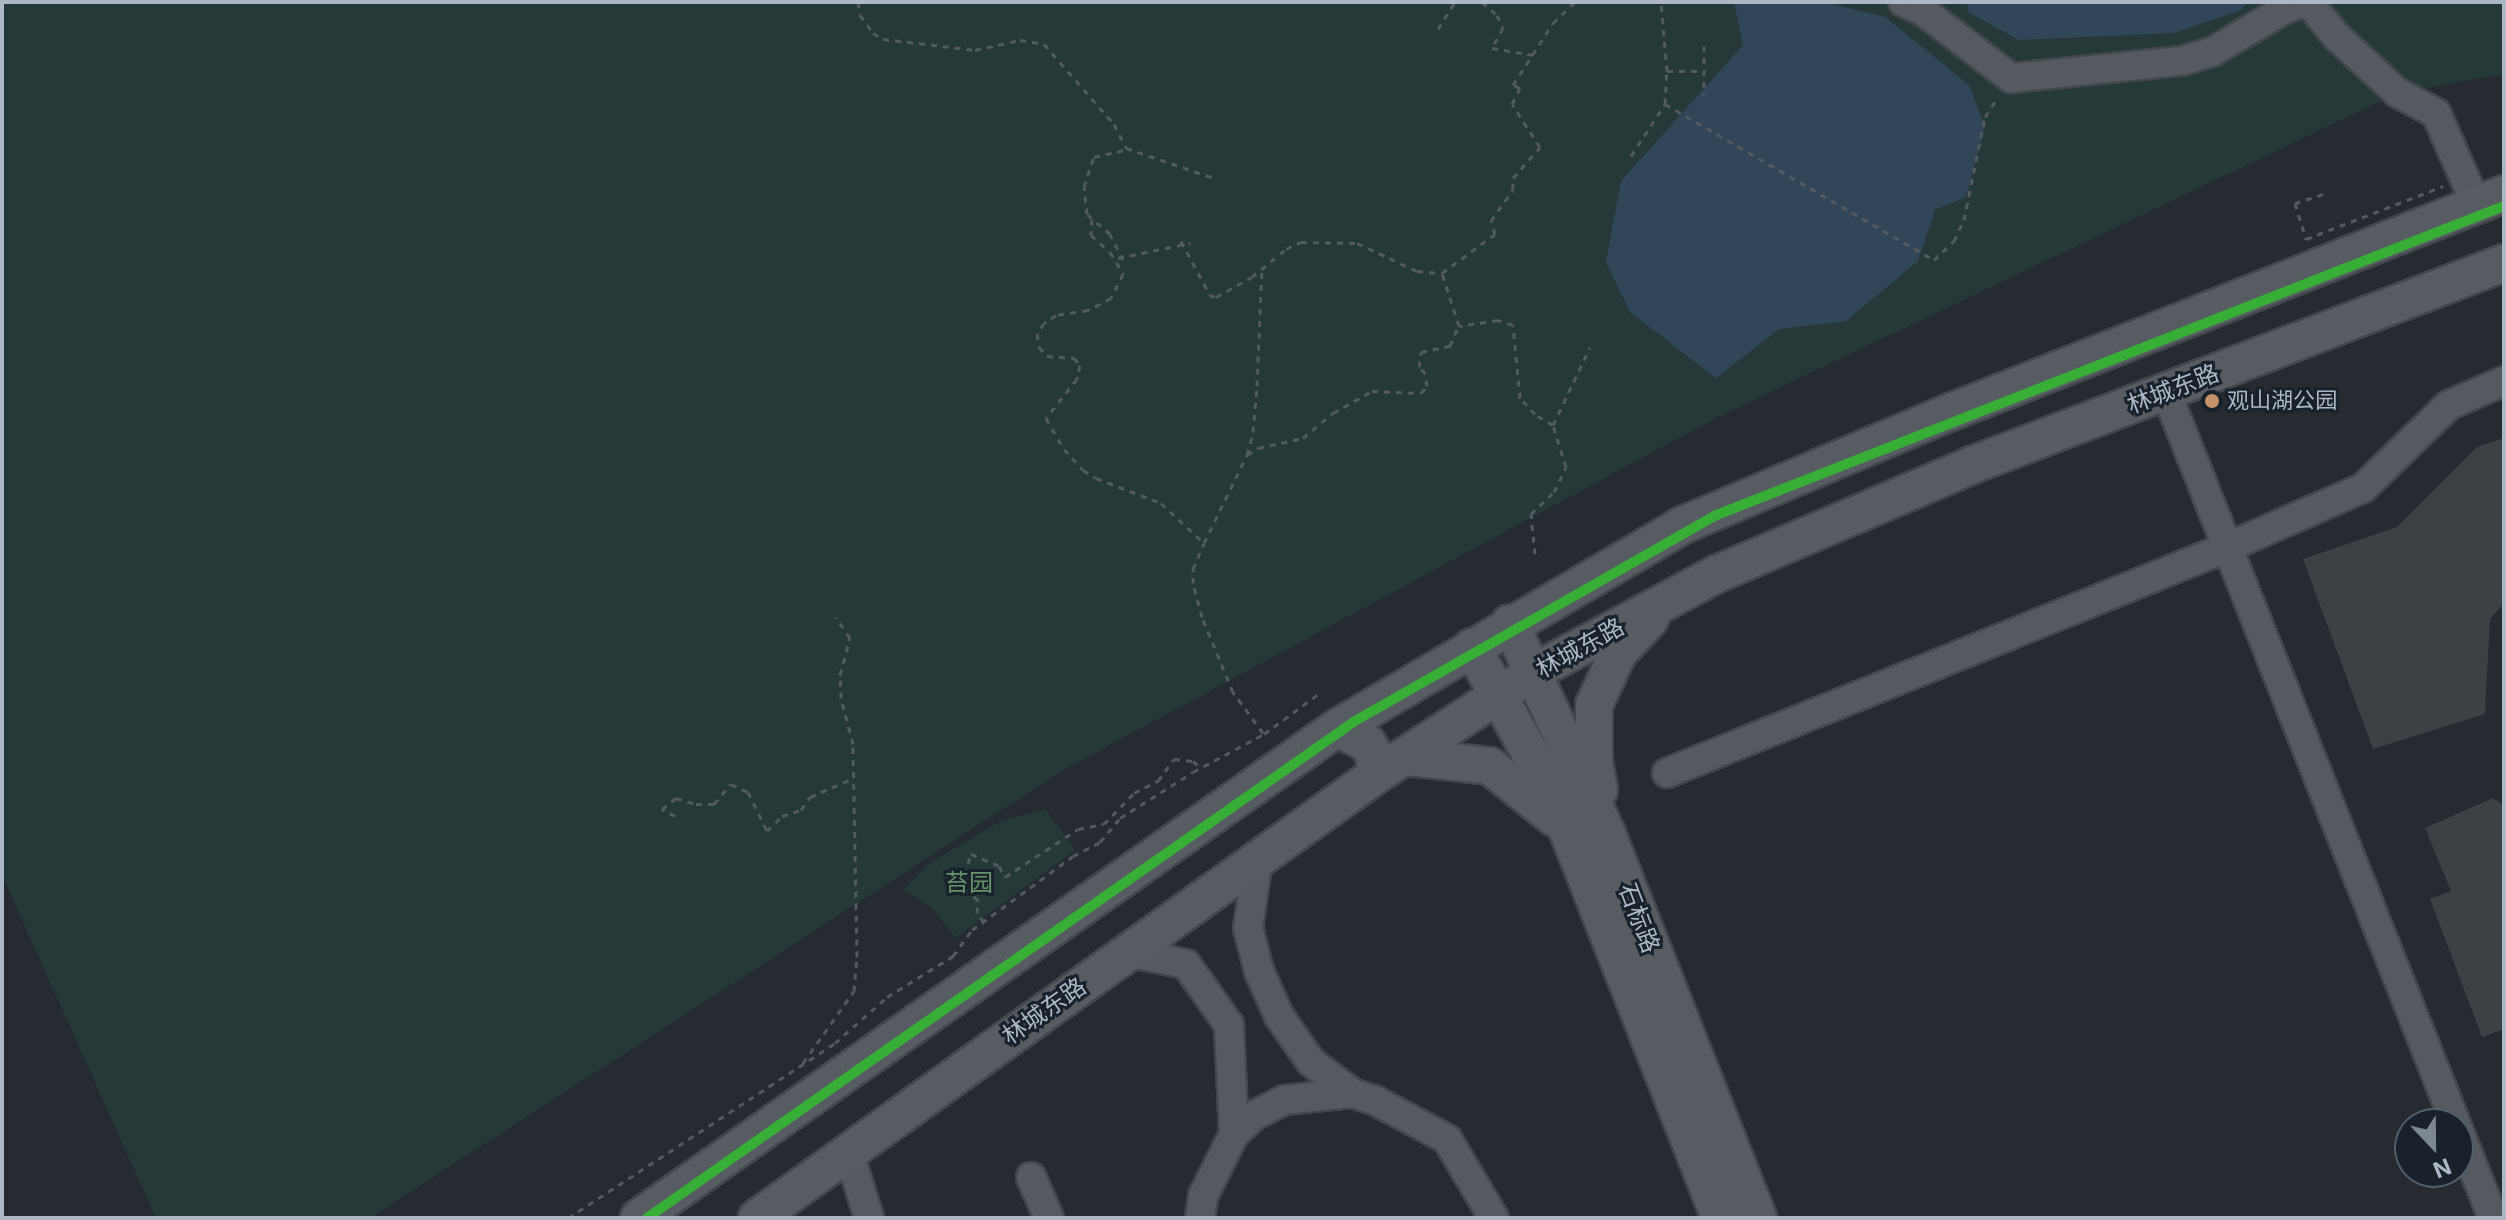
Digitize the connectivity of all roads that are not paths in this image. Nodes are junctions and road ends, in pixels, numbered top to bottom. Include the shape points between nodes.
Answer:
1 (1903, 2) edge
2 (2307, 2) edge
3 (2482, 192) edge
4 (2504, 263) edge
5 (2504, 381) edge
6 (2166, 392) junction
7 (1683, 525) junction
8 (2228, 547) junction
9 (1717, 574) junction
10 (1668, 599) junction
11 (1510, 623) junction
12 (1472, 647) junction
13 (1534, 672) junction
14 (1500, 695) junction
15 (1337, 728) junction
16 (1407, 757) junction
17 (1560, 772) junction
18 (1667, 773) dead end
19 (1376, 775) junction
20 (1567, 829) junction
21 (1607, 834) junction
22 (1258, 858) junction
23 (1127, 952) junction
24 (1352, 1093) junction
25 (2450, 1108) edge
26 (1234, 1134) junction
27 (848, 1150) junction
28 (2474, 1169) edge
29 (1031, 1177) dead end
30 (639, 1218) edge
31 (757, 1218) edge
32 (869, 1218) edge
33 (1049, 1218) edge
34 (1200, 1218) edge
35 (1494, 1218) edge
36 (1720, 1218) edge
37 (1758, 1218) edge
38 (2493, 1218) edge

1 - 2 street via 1923,11 2011,78 2182,61 2212,52 2285,9
2 - 3 street via 2398,93 2436,113
3 - 7 main road
4 - 6 main road, 林城东路
5 - 8 street via 2449,405 2363,488
6 - 8 street
6 - 9 main road, 林城东路 via 1972,465
7 - 9 main road via 1665,545 1665,564 1679,581
7 - 11 main road
8 - 18 street
8 - 25 street
9 - 10 main road, 林城东路
10 - 13 main road, 林城东路
10 - 21 main road via 1618,653 1594,705 1594,761
11 - 12 main road
11 - 13 main road, 石标路
12 - 14 main road
12 - 15 main road
13 - 14 main road, 林城东路
13 - 17 main road, 石标路
14 - 16 main road, 林城东路
14 - 17 main road
15 - 19 main road via 1367,743
15 - 30 main road
16 - 19 main road, 林城东路
16 - 20 main road via 1490,766
17 - 20 main road, 石标路
17 - 21 main road, 石标路
19 - 22 main road, 林城东路
20 - 36 main road, 石标路
21 - 37 main road, 石标路
22 - 23 main road, 林城东路
22 - 24 street via 1248,928 1259,971 1279,1016 1311,1062
23 - 26 street via 1186,964 1229,1025
23 - 27 main road, 林城东路
24 - 26 street via 1284,1100 1253,1116
24 - 35 street via 1447,1139
26 - 34 street via 1203,1196
27 - 31 main road, 林城东路
27 - 32 street
28 - 38 street
29 - 33 street

